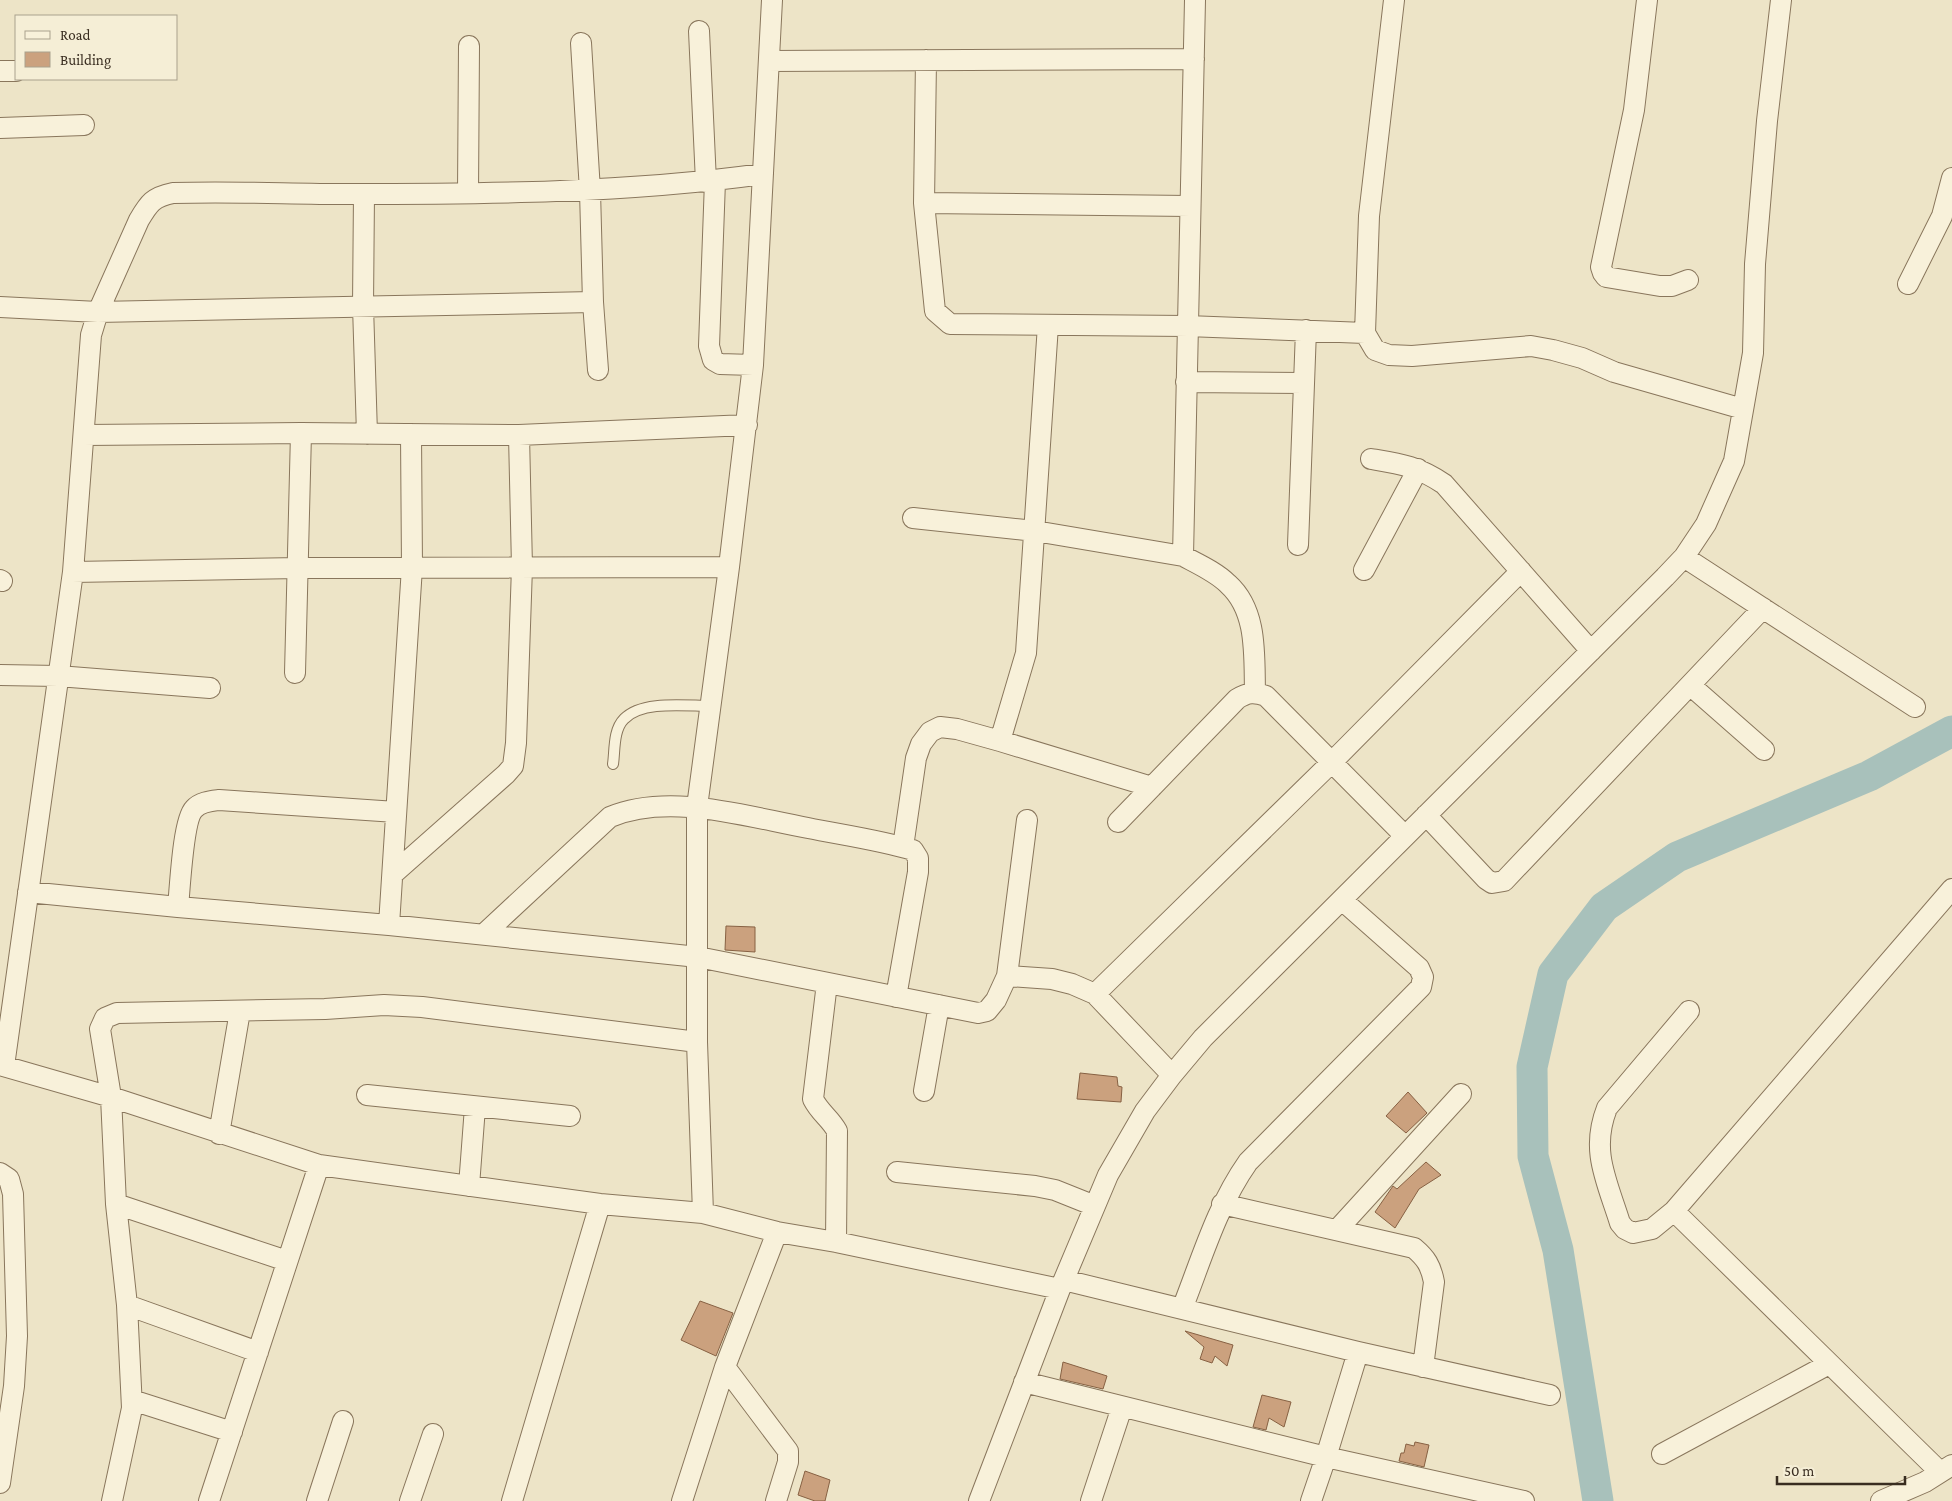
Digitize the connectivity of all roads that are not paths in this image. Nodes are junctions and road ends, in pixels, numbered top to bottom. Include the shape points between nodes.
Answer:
1 (772, 0) edge
2 (1195, 0) edge
3 (1394, 0) edge
4 (1647, 0) edge
5 (1781, 0) edge
6 (699, 30) dead end
7 (581, 43) dead end
8 (469, 46) dead end
9 (1194, 59) junction
10 (926, 60) junction
11 (769, 61) junction
12 (0, 71) edge
13 (15, 71) edge
14 (84, 125) dead end
15 (0, 128) edge
16 (764, 174) junction
17 (1952, 178) edge
18 (710, 181) junction
19 (590, 190) junction
20 (468, 192) junction
21 (364, 194) junction
22 (924, 203) junction
23 (1189, 206) junction
24 (1688, 280) dead end
25 (1908, 284) dead end
26 (593, 302) junction
27 (362, 306) junction
28 (0, 307) edge
29 (98, 312) junction
30 (1048, 325) junction
31 (1187, 326) junction
32 (1306, 330) junction
33 (1365, 333) junction
34 (752, 365) junction
35 (598, 370) dead end
36 (1186, 382) junction
37 (1304, 384) junction
38 (1743, 409) junction
39 (747, 425) junction
40 (301, 433) junction
41 (367, 434) junction
42 (411, 434) junction
43 (84, 435) junction
44 (519, 435) junction
45 (1371, 459) dead end
46 (1418, 469) junction
47 (913, 518) dead end
48 (1035, 531) junction
49 (1298, 545) dead end
50 (1182, 556) junction
51 (1684, 557) junction
52 (412, 567) junction
53 (522, 567) junction
54 (729, 567) junction
55 (299, 568) junction
56 (1364, 570) dead end
57 (1520, 571) junction
58 (73, 572) junction
59 (1763, 608) junction
60 (1591, 651) junction
61 (295, 673) dead end
62 (0, 675) edge
63 (58, 676) junction
64 (1690, 685) junction
65 (210, 688) dead end
66 (1255, 692) junction
67 (710, 706) junction
68 (1915, 706) dead end
69 (1000, 741) junction
70 (1764, 750) dead end
71 (1332, 762) junction
72 (613, 764) dead end
73 (1152, 787) junction
74 (697, 807) junction
75 (396, 812) junction
76 (1426, 816) junction
77 (1027, 820) dead end
78 (1118, 822) dead end
79 (1405, 836) junction
80 (903, 847) junction
81 (393, 874) junction
82 (1952, 889) edge
83 (28, 892) junction
84 (1342, 900) junction
85 (178, 907) junction
86 (390, 925) junction
87 (484, 934) junction
88 (698, 957) junction
89 (1007, 976) junction
90 (827, 983) junction
91 (1095, 994) junction
92 (896, 997) junction
93 (939, 1005) junction
94 (240, 1011) junction
95 (1689, 1012) dead end
96 (697, 1042) junction
97 (2, 1065) edge
98 (1172, 1075) junction
99 (924, 1091) dead end
100 (1461, 1094) dead end
101 (367, 1096) dead end
102 (111, 1097) junction
103 (475, 1106) junction
104 (570, 1116) dead end
105 (219, 1134) junction
106 (319, 1165) junction
107 (897, 1172) dead end
108 (0, 1173) edge
109 (469, 1186) junction
110 (116, 1204) junction
111 (600, 1204) junction
112 (1222, 1204) junction
113 (1095, 1206) junction
114 (1674, 1212) junction
115 (703, 1213) junction
116 (1337, 1230) junction
117 (776, 1232) junction
118 (836, 1242) junction
119 (287, 1261) junction
120 (8, 1268) edge
121 (1062, 1284) junction
122 (127, 1304) junction
123 (1182, 1309) junction
124 (258, 1352) junction
125 (1358, 1352) junction
126 (1830, 1364) junction
127 (724, 1367) junction
128 (1423, 1367) junction
129 (1024, 1382) junction
130 (1550, 1395) dead end
131 (132, 1400) junction
132 (1122, 1407) junction
133 (343, 1421) dead end
134 (232, 1432) junction
135 (433, 1434) dead end
136 (1662, 1454) dead end
137 (1326, 1457) junction
138 (1935, 1480) edge
139 (0, 1484) edge
140 (112, 1501) edge
141 (209, 1501) edge
142 (317, 1501) edge
143 (410, 1501) edge
144 (512, 1501) edge
145 (682, 1501) edge
146 (776, 1501) edge
147 (979, 1501) edge
148 (1091, 1501) edge
149 (1310, 1501) edge
150 (1524, 1501) edge
151 (1881, 1501) edge

1 - 11 street
2 - 9 street
3 - 33 street via 1369,216
4 - 24 street via 1634,110 1601,267 1606,277 1660,286 1672,286
5 - 38 street via 1755,264 1753,353
6 - 18 street
7 - 19 street
8 - 20 street
9 - 10 street
9 - 23 street
10 - 11 street
10 - 22 street
11 - 16 street
12 - 13 street
14 - 15 street
16 - 18 street
16 - 34 street
17 - 25 street via 1942,216
18 - 19 street
18 - 34 street via 709,346 713,360 720,364
19 - 20 street
19 - 26 street
20 - 21 street
21 - 27 street
21 - 29 street via 182,192 162,195 153,200 139,220
22 - 23 street
22 - 30 street via 935,311 950,324
23 - 31 street
26 - 27 street
26 - 35 street
27 - 29 street
27 - 41 street
28 - 29 street
29 - 43 street via 88,361
30 - 31 street
30 - 48 street
31 - 32 street
31 - 36 street
32 - 33 street
32 - 37 street
33 - 38 street via 1375,350 1389,355 1531,346 1553,350
34 - 39 street
36 - 37 street
36 - 50 street
37 - 49 street
38 - 51 street via 1734,461 1706,524
39 - 44 street
39 - 54 street
40 - 41 street
40 - 43 street
40 - 55 street
41 - 42 street
42 - 44 street
42 - 52 street
43 - 58 street
44 - 53 street
45 - 46 street
46 - 56 street
46 - 57 street via 1444,484
47 - 48 street
48 - 50 street
48 - 69 street via 1026,653
50 - 66 street via 1228,584 1241,600 1250,622 1254,648
51 - 59 street
51 - 60 street
52 - 53 street
52 - 55 street
52 - 75 street
53 - 54 street
53 - 81 street via 513,766
54 - 67 street
55 - 58 street
55 - 61 street
57 - 60 street
57 - 71 street
58 - 63 street
59 - 64 street
59 - 68 street
60 - 76 street
62 - 63 street
63 - 65 street
63 - 83 street
64 - 70 street
64 - 76 street via 1504,881 1492,883 1486,879
66 - 71 street via 1266,696
66 - 73 street via 1246,693 1237,700
67 - 72 lane via 638,709 623,720 616,737
67 - 74 street
69 - 73 street
69 - 80 street via 957,729 940,727 930,732 916,758
71 - 79 street
71 - 91 street
73 - 78 street
74 - 80 street
74 - 87 street via 626,810 610,818
74 - 88 street
75 - 81 street
75 - 85 street via 207,801 194,808 187,823
76 - 79 street
77 - 89 street
79 - 84 street
80 - 92 street via 913,850 918,858 918,872
81 - 86 street
82 - 114 street
83 - 85 street
83 - 97 street
84 - 98 street via 1203,1038
84 - 112 street via 1419,968 1423,977 1421,987 1248,1162
85 - 86 street
86 - 87 street
87 - 88 street
88 - 90 street
88 - 96 street
89 - 91 street via 1052,979
89 - 93 street via 987,1011 978,1013
90 - 92 street
90 - 118 street via 813,1099 837,1131
91 - 98 street
92 - 93 street
93 - 99 street
94 - 96 street via 384,1005 422,1007
94 - 102 street via 116,1013 105,1018 100,1029
94 - 105 street
95 - 114 street via 1608,1108 1599,1138 1600,1156 1620,1223 1625,1229 1633,1233 1652,1229
96 - 115 street
97 - 102 street
98 - 113 street via 1145,1110 1108,1175
100 - 116 street
101 - 103 street
102 - 105 street
102 - 110 street
103 - 104 street
103 - 109 street
105 - 106 street
106 - 109 street
106 - 119 street
107 - 113 street via 1035,1186 1055,1190
108 - 120 street via 8,1179 13,1194
109 - 111 street
110 - 119 street
110 - 122 street
111 - 115 street
111 - 144 street
112 - 116 street
112 - 123 street
113 - 121 street
114 - 126 street
115 - 117 street
116 - 128 street via 1414,1248 1432,1268 1434,1282
117 - 118 street
117 - 127 street
118 - 121 street
119 - 124 street
120 - 139 street via 16,1336 14,1386
121 - 123 street
121 - 129 street
122 - 124 street
122 - 131 street
123 - 125 street
124 - 134 street
125 - 128 street
125 - 137 street
126 - 136 street
126 - 138 street
127 - 145 street
127 - 146 street via 788,1452
128 - 130 street
129 - 132 street
129 - 147 street
131 - 134 street
131 - 140 street
132 - 137 street
132 - 148 street
133 - 142 street
134 - 141 street
135 - 143 street
137 - 149 street
137 - 150 street
138 - 151 street

